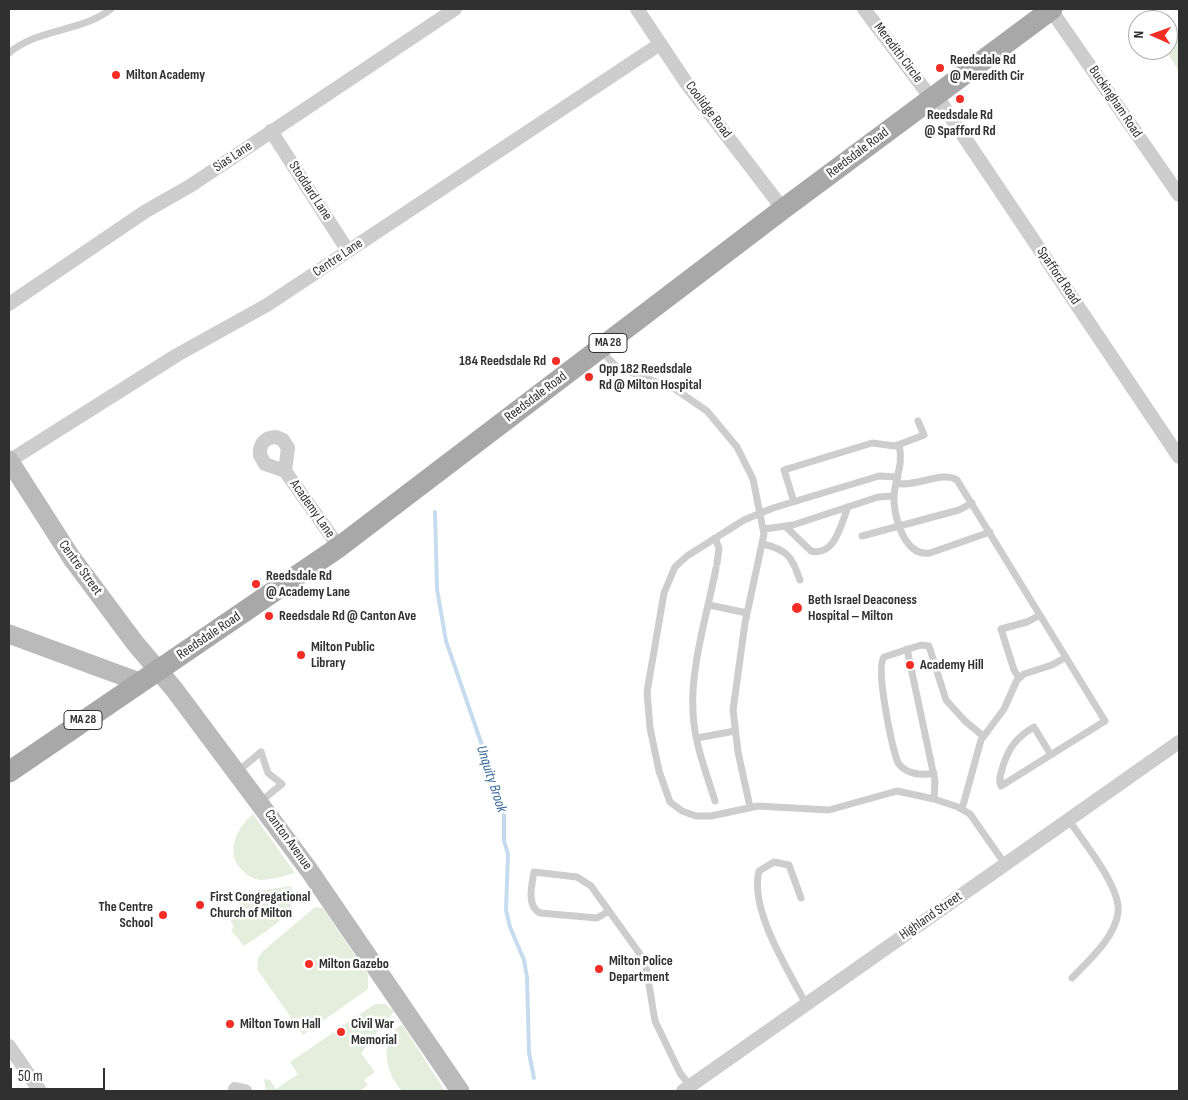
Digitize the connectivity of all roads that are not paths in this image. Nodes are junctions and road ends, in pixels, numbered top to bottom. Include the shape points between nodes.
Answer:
1 (111, 9) edge
2 (455, 9) edge
3 (637, 9) edge
4 (864, 9) edge
5 (1052, 9) edge
6 (660, 44) junction
7 (9, 53) edge
8 (934, 96) junction
9 (271, 131) junction
10 (1179, 195) edge
11 (783, 209) junction
12 (348, 252) junction
13 (9, 304) edge
14 (600, 349) junction
15 (918, 421) dead end
16 (899, 445) junction
17 (1179, 457) edge
18 (9, 460) edge
19 (286, 471) dead end
20 (897, 480) junction
21 (894, 496) junction
22 (794, 502) junction
23 (972, 503) junction
24 (848, 507) junction
25 (761, 513) junction
26 (900, 526) junction
27 (786, 527) junction
28 (764, 529) junction
29 (990, 532) junction
30 (862, 536) dead end
31 (715, 538) junction
32 (763, 544) junction
33 (339, 547) junction
34 (800, 580) dead end
35 (709, 605) junction
36 (747, 613) junction
37 (1040, 614) junction
38 (9, 634) edge
39 (908, 649) junction
40 (1066, 657) junction
41 (158, 670) junction
42 (1019, 678) junction
43 (139, 682) junction
44 (735, 731) junction
45 (983, 736) junction
46 (697, 738) junction
47 (1179, 742) edge
48 (1051, 755) junction
49 (9, 772) edge
50 (237, 772) junction
51 (934, 773) junction
52 (934, 800) junction
53 (260, 802) junction
54 (750, 807) junction
55 (962, 809) junction
56 (719, 814) junction
57 (1068, 819) junction
58 (1005, 864) junction
59 (801, 898) dead end
60 (609, 911) junction
61 (1072, 978) dead end
62 (806, 1004) junction
63 (9, 1046) edge
64 (686, 1089) edge
65 (40, 1091) edge
66 (460, 1091) edge

1 - 7 lane via 94,19 35,38
2 - 9 street, Sias Lane
3 - 6 street, Coolidge Road
4 - 8 street, Meredith Circle
5 - 8 main road, Reedsdale Road / MA 28
5 - 10 street, Buckingham Road
6 - 11 street, Coolidge Road
6 - 12 street, Centre Lane
8 - 11 main road, Reedsdale Road / MA 28
8 - 17 street, Spafford Road
9 - 12 street, Stoddard Lane
9 - 13 street, Sias Lane
11 - 14 main road, Reedsdale Road / MA 28
12 - 18 street, Centre Lane via 253,314 177,355
14 - 25 lane via 617,367 675,389 712,416 744,459
14 - 33 main road, Reedsdale Road / MA 28
15 - 16 lane via 924,435
16 - 20 lane via 901,464
16 - 22 lane via 892,447 872,443 784,470
18 - 41 main road, Centre Street via 71,557
19 - 33 street, Academy Lane
20 - 21 lane
20 - 22 lane via 879,476
20 - 23 lane via 912,485 952,477 960,483
21 - 24 lane via 878,497
21 - 26 lane
22 - 25 lane
23 - 26 lane via 959,510
23 - 29 lane
24 - 27 lane
24 - 27 lane via 833,544 825,549 811,551
25 - 28 lane
25 - 31 lane via 735,524
26 - 29 lane via 910,546 923,554
26 - 30 lane
27 - 28 lane
28 - 32 lane
29 - 37 lane
31 - 35 lane via 719,548
31 - 56 lane via 683,560 670,576 657,628 647,700 655,755 670,802 692,815
32 - 34 lane via 786,553
32 - 36 lane
33 - 41 main road, Reedsdale Road / MA 28
35 - 36 lane
35 - 46 lane via 693,688
36 - 44 lane via 734,696
37 - 40 lane
37 - 42 lane via 1027,622 1001,629
38 - 43 main road
39 - 45 lane via 929,646 946,700 964,722
39 - 51 lane
39 - 51 lane via 886,656 880,665 896,759 900,766 913,773
40 - 42 lane
40 - 48 lane via 1104,721
41 - 43 main road, Reedsdale Road / MA 28
41 - 50 main road, Canton Avenue
42 - 45 lane via 1004,709
43 - 49 main road, Reedsdale Road / MA 28
44 - 46 lane
44 - 54 lane
45 - 55 lane
46 - 56 lane
47 - 57 street, Highland Street
48 - 48 lane via 1034,727 1024,733 1007,752 1000,777 1001,786
50 - 53 main road, Canton Avenue
50 - 53 lane via 261,752 268,773 282,784
51 - 52 lane
52 - 54 lane via 897,791 830,810
52 - 55 lane
53 - 66 main road, Canton Avenue
54 - 56 lane
55 - 58 lane via 974,818
57 - 58 street, Highland Street
57 - 61 lane via 1113,889 1118,911 1102,946
58 - 62 street, Highland Street
59 - 62 lane via 789,865 774,862 759,871 756,882 758,897 771,937
60 - 60 lane via 582,879 534,872 531,897 536,911 593,918
60 - 64 lane via 645,961 655,1021
62 - 64 street, Highland Street
63 - 65 street

